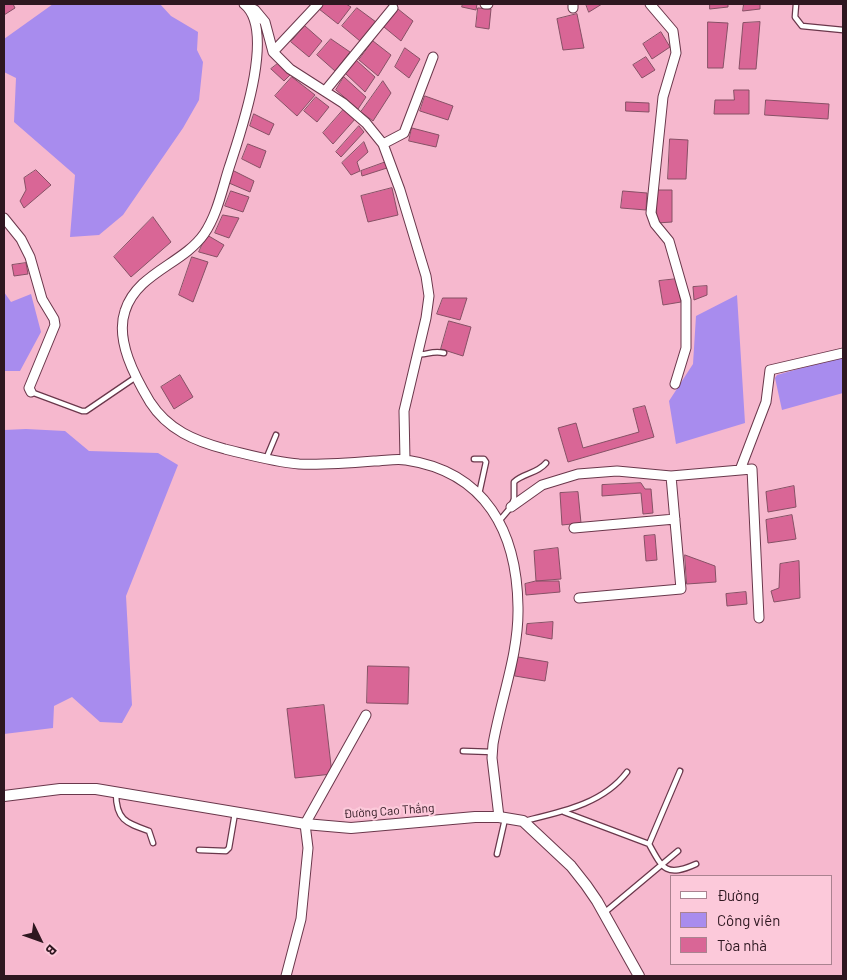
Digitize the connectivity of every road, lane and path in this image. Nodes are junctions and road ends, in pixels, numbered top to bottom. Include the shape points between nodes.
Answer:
1 (318, 4) edge
2 (650, 4) edge
3 (796, 4) edge
4 (247, 6) edge
5 (393, 8) dead end
6 (843, 30) edge
7 (273, 52) junction
8 (433, 57) dead end
9 (325, 91) junction
10 (383, 144) junction
11 (4, 218) edge
12 (444, 353) dead end
13 (843, 353) edge
14 (417, 354) junction
15 (136, 377) junction
16 (675, 384) dead end
17 (31, 392) joint
18 (276, 435) dead end
19 (266, 459) junction
20 (474, 459) dead end
21 (405, 460) junction
22 (546, 463) dead end
23 (740, 470) junction
24 (671, 476) junction
25 (479, 494) junction
26 (510, 507) junction
27 (675, 519) junction
28 (500, 520) junction
29 (574, 528) dead end
30 (579, 598) dead end
31 (759, 618) dead end
32 (366, 715) dead end
33 (463, 751) dead end
34 (493, 752) junction
35 (680, 771) dead end
36 (627, 772) dead end
37 (116, 791) junction
38 (4, 796) edge
39 (235, 812) junction
40 (564, 812) junction
41 (502, 818) junction
42 (523, 821) junction
43 (305, 824) junction
44 (153, 843) dead end
45 (649, 844) junction
46 (199, 850) dead end
47 (678, 851) dead end
48 (497, 854) dead end
49 (696, 864) dead end
50 (660, 865) junction
51 (604, 913) junction
52 (286, 976) edge
53 (639, 976) edge

1 - 7 street
2 - 16 street via 673,31 676,54 662,97 651,213 655,224 670,241 686,300 686,348
3 - 6 lane via 796,21 802,26
4 - 7 street via 265,22
4 - 15 street via 256,24 252,95 214,216 196,244 147,280 136,291 124,312 123,341
5 - 9 street
7 - 9 street via 290,69
8 - 10 street via 404,133
9 - 10 street via 366,123
10 - 14 street via 428,287 428,306
11 - 17 street via 30,257 42,299 54,318 55,325 29,388
12 - 14 lane
13 - 23 street via 770,370 766,402
14 - 21 street via 404,411
15 - 17 lane via 82,411
15 - 19 street via 156,411 185,435
18 - 19 lane
19 - 21 street via 318,464
20 - 25 lane via 486,462
21 - 25 street via 453,476
22 - 26 lane via 538,471 514,482 514,500
23 - 24 street
23 - 31 street via 752,469
24 - 26 street via 617,472 578,474 542,485
24 - 27 street
25 - 28 street
26 - 28 lane
27 - 29 street
27 - 30 street via 681,588
28 - 34 street via 514,566 518,608 515,652
32 - 43 street
33 - 34 lane
34 - 41 street
35 - 45 lane
36 - 40 lane via 613,788
37 - 38 street, Đường Cao Thắng via 60,789
37 - 39 street, Đường Cao Thắng
37 - 44 lane via 119,814 132,826 149,831
39 - 43 street, Đường Cao Thắng
39 - 46 lane via 229,848
40 - 42 lane
40 - 45 lane
41 - 42 street, Đường Cao Thắng
41 - 43 street, Đường Cao Thắng via 357,828
41 - 48 lane
42 - 51 street via 571,866
43 - 52 street via 308,848 301,919
45 - 50 lane
47 - 50 lane
49 - 50 lane via 673,872
50 - 51 lane
51 - 53 street

